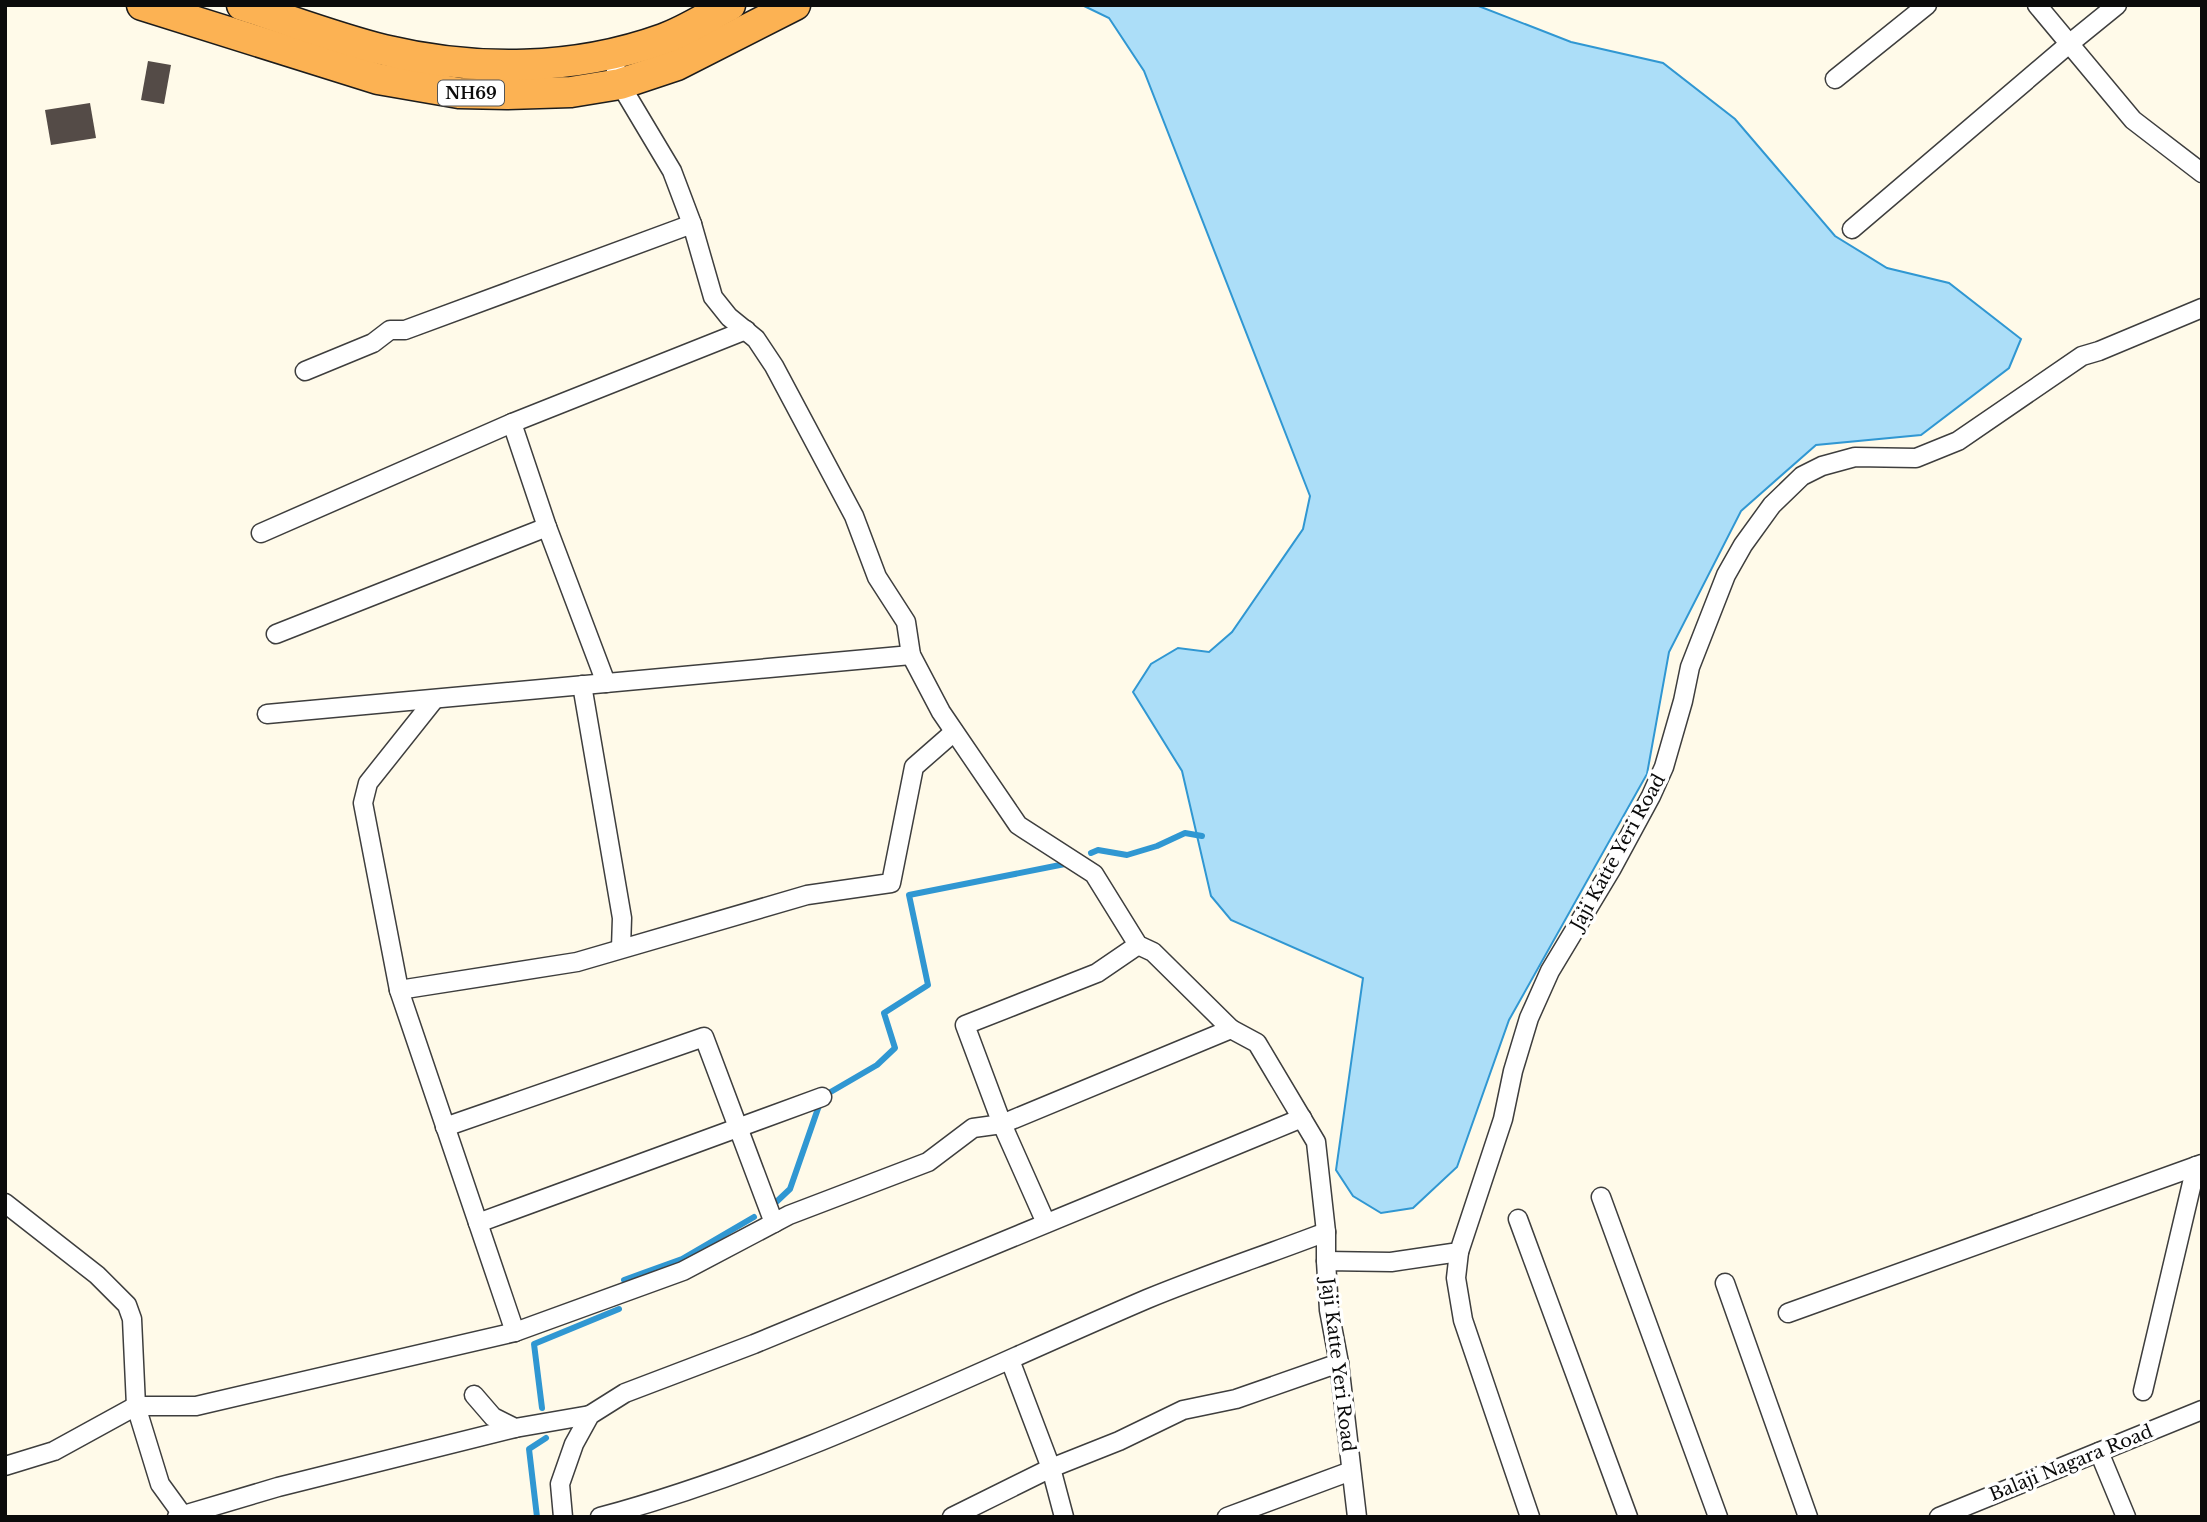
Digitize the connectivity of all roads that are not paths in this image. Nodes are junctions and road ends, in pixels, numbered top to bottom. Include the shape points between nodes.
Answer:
1 (142, 5) edge
2 (242, 5) edge
3 (730, 5) edge
4 (794, 5) edge
5 (1927, 5) edge
6 (2037, 5) edge
7 (2117, 5) edge
8 (2069, 44) junction
9 (612, 55) junction
10 (1835, 79) dead end
11 (620, 84) junction
12 (2202, 173) edge
13 (692, 224) junction
14 (1852, 229) dead end
15 (2202, 307) edge
16 (746, 330) junction
17 (305, 371) dead end
18 (512, 424) junction
19 (547, 527) junction
20 (261, 533) dead end
21 (276, 634) dead end
22 (911, 655) junction
23 (606, 683) junction
24 (582, 685) junction
25 (434, 700) junction
26 (267, 714) dead end
27 (954, 732) junction
28 (1138, 945) junction
29 (621, 948) junction
30 (399, 990) junction
31 (1231, 1030) junction
32 (822, 1097) dead end
33 (1301, 1118) junction
34 (1002, 1124) junction
35 (445, 1127) junction
36 (739, 1127) junction
37 (2199, 1165) edge
38 (1601, 1196) dead end
39 (5, 1203) edge
40 (1518, 1219) dead end
41 (478, 1223) junction
42 (774, 1223) junction
43 (1046, 1223) junction
44 (1325, 1232) junction
45 (1459, 1252) junction
46 (1326, 1261) junction
47 (1725, 1283) dead end
48 (1788, 1313) dead end
49 (514, 1332) junction
50 (1010, 1360) junction
51 (1339, 1363) junction
52 (2143, 1391) dead end
53 (474, 1395) dead end
54 (2201, 1405) edge
55 (136, 1406) junction
56 (590, 1415) junction
57 (514, 1429) junction
58 (2099, 1452) junction
59 (5, 1466) edge
60 (1051, 1468) junction
61 (1351, 1471) junction
62 (181, 1516) edge
63 (563, 1517) edge
64 (600, 1517) edge
65 (952, 1517) edge
66 (1064, 1517) edge
67 (1227, 1517) edge
68 (1357, 1517) edge
69 (1530, 1517) edge
70 (1628, 1517) edge
71 (1718, 1517) edge
72 (1808, 1517) edge
73 (1940, 1517) edge
74 (2126, 1517) edge

1 - 11 highway, NH69 via 378,79 459,93 571,92
2 - 9 highway, NH69 via 384,50 462,63 568,63
3 - 9 highway, NH69 via 666,38
4 - 11 highway, NH69 via 677,65
5 - 10 street
6 - 8 street
7 - 8 street
8 - 12 street via 2133,120
8 - 14 street
9 - 11 street
11 - 13 street via 672,171
13 - 16 street via 713,297
13 - 17 street via 405,330 390,330 373,343
15 - 45 street, Jaji Katte Yeri Road via 2082,356 1958,440 1916,458 1855,457 1822,466 1802,476 1772,505 1726,575 1690,667 1664,767 1651,796 1549,971 1529,1018 1503,1119
16 - 18 street
16 - 22 street via 774,366 854,516 877,577 906,622
18 - 19 street
18 - 20 street
19 - 21 street
19 - 23 street
22 - 23 street
22 - 27 street
23 - 24 street
24 - 25 street
24 - 29 street via 622,918
25 - 26 street
25 - 30 street via 368,783 363,803
27 - 28 street via 1018,825 1094,874
27 - 29 street via 914,767 891,883 807,895
28 - 31 street via 1153,952
28 - 34 street via 1097,973 965,1025
29 - 30 street via 577,962
30 - 35 street
31 - 33 street via 1257,1043
31 - 34 street
32 - 36 street
33 - 43 street
33 - 44 street via 1316,1142
34 - 42 street via 973,1128 928,1162
34 - 43 street
35 - 36 street via 704,1037
35 - 41 street
36 - 41 street
36 - 42 street
37 - 48 street
37 - 52 street
38 - 71 street
39 - 55 street via 97,1275 127,1305 132,1319
40 - 70 street
41 - 49 street
42 - 49 street via 683,1271
43 - 56 street via 754,1344 625,1392
44 - 46 street
44 - 50 street via 1149,1298
45 - 46 street, Jaji Katte Yeri Road via 1391,1262
45 - 69 street via 1456,1278 1463,1320
46 - 51 street, Jaji Katte Yeri Road
47 - 72 street
49 - 55 street via 196,1406
50 - 60 street
50 - 64 street via 734,1475
51 - 60 street via 1236,1399 1184,1410
51 - 61 street, Jaji Katte Yeri Road
53 - 57 street via 493,1417
54 - 58 street, Balaji Nagara Road
55 - 59 street via 54,1451
55 - 62 street via 160,1484
56 - 57 street
56 - 63 street via 573,1444 560,1484
57 - 62 street via 278,1487
58 - 73 street, Balaji Nagara Road
58 - 74 street
60 - 65 street
60 - 66 street
61 - 67 street
61 - 68 street, Jaji Katte Yeri Road

